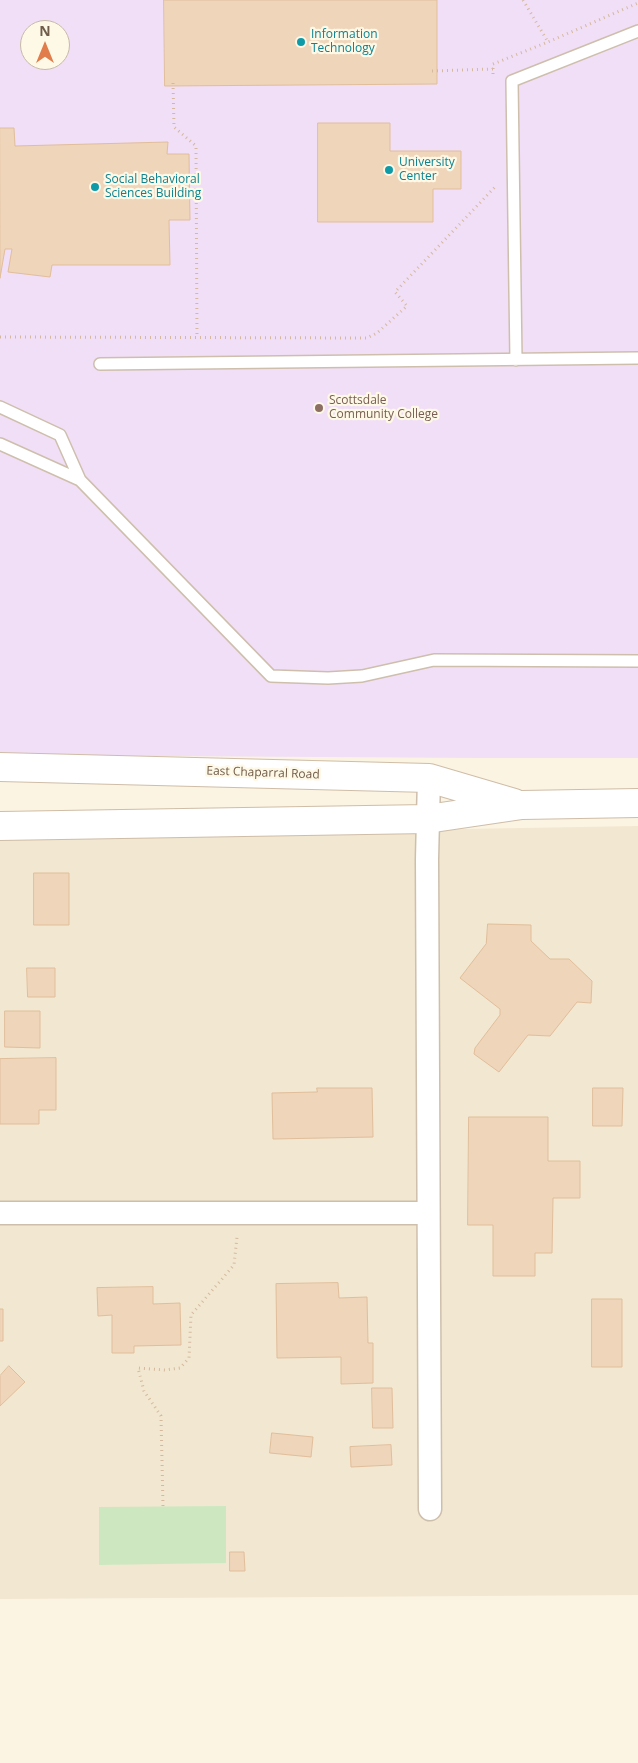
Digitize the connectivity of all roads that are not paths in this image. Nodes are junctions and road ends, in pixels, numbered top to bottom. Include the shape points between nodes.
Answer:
1 (638, 31) edge
2 (638, 358) edge
3 (516, 360) junction
4 (100, 364) dead end
5 (0, 407) edge
6 (0, 444) edge
7 (80, 480) junction
8 (638, 661) edge
9 (0, 767) edge
10 (428, 778) junction
11 (638, 803) edge
12 (522, 805) junction
13 (428, 818) junction
14 (0, 826) edge
15 (0, 1213) edge
16 (428, 1213) junction
17 (430, 1509) dead end

1 - 3 lane via 512,81
2 - 3 lane
3 - 4 lane
5 - 7 lane via 60,435
6 - 7 lane
7 - 8 lane via 271,676 362,676 434,660
9 - 10 street, East Chaparral Road
10 - 12 street, East Chaparral Road
10 - 13 street
11 - 12 street, East Chaparral Road
12 - 13 street, East Chaparral Road
13 - 14 street, East Chaparral Road
13 - 16 street
15 - 16 street
16 - 17 street

